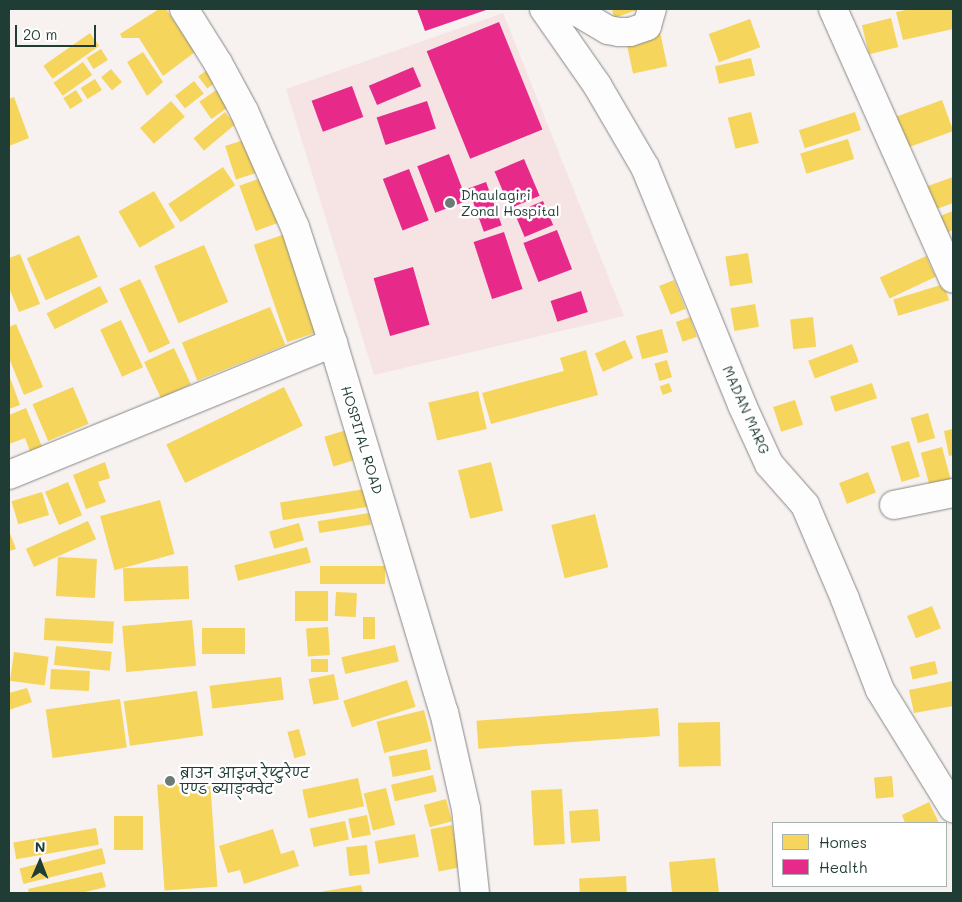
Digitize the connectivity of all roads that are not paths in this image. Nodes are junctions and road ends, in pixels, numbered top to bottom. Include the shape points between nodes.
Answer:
1 (184, 9) edge
2 (544, 9) edge
3 (572, 9) edge
4 (652, 9) edge
5 (833, 9) edge
6 (953, 279) edge
7 (333, 343) junction
8 (9, 476) edge
9 (953, 493) edge
10 (894, 505) dead end
11 (953, 808) edge
12 (475, 893) edge

1 - 7 street, HOSPITAL ROAD via 244,111 295,227
2 - 11 street, MADAN MARG via 597,85 646,167 738,396 769,464 805,505 880,690
3 - 4 street via 608,30 630,32 647,26
5 - 6 street
7 - 8 street
7 - 12 street, HOSPITAL ROAD via 444,712 466,809
9 - 10 street

